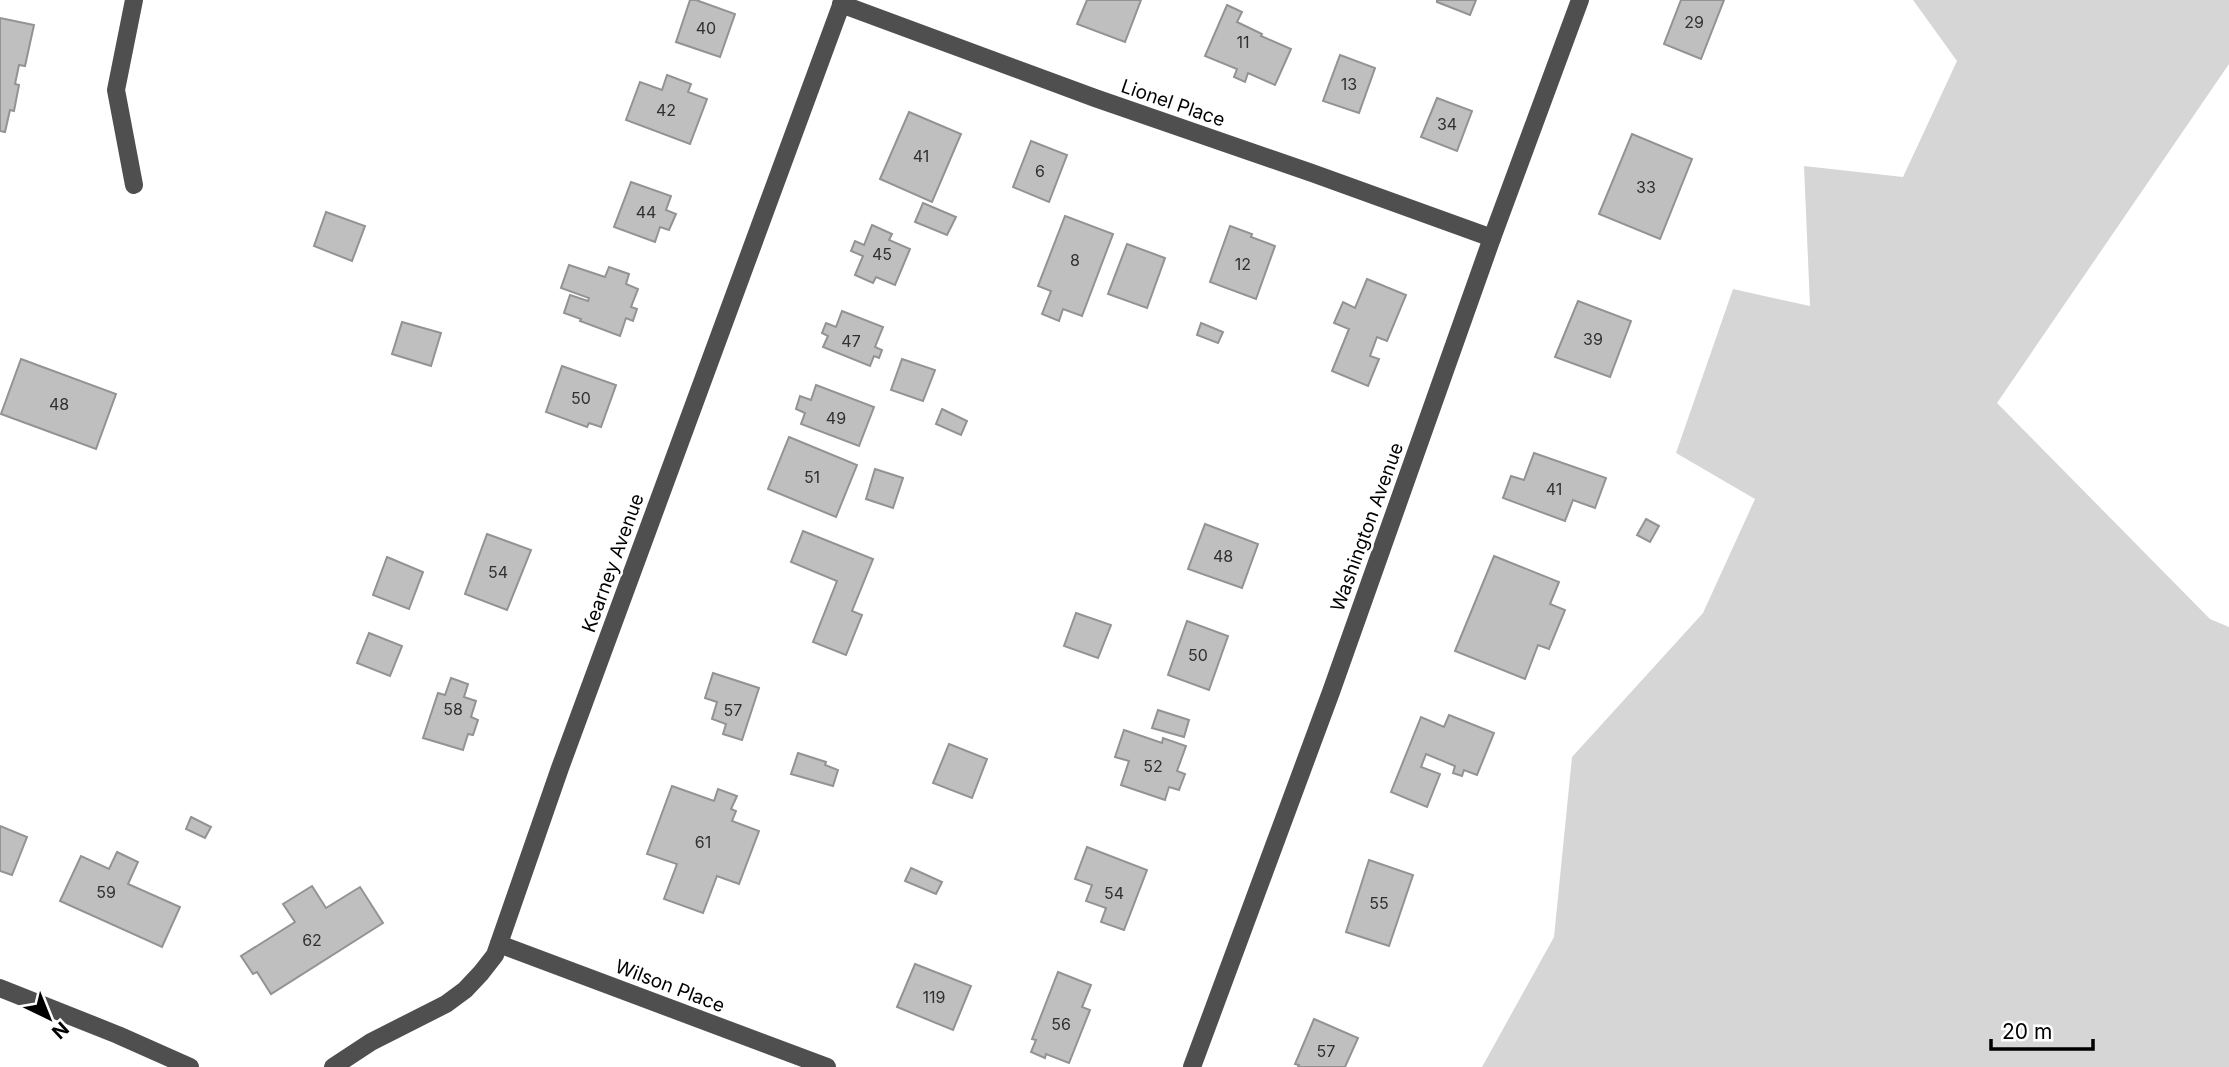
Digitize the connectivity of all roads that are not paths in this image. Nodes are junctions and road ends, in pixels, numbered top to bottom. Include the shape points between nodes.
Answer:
1 (134, 0) edge
2 (1580, 0) edge
3 (842, 2) edge
4 (134, 185) dead end
5 (1492, 239) junction
6 (499, 944) junction
7 (0, 988) edge
8 (190, 1067) edge
9 (333, 1067) edge
10 (827, 1067) edge
11 (1192, 1067) edge

1 - 4 street via 116,90
2 - 5 street, Washington Avenue
3 - 5 street, Lionel Place via 1095,98
3 - 6 street, Kearney Avenue
5 - 11 street, Washington Avenue
6 - 9 street, Kearney Avenue via 465,990
6 - 10 street, Wilson Place
7 - 8 street

